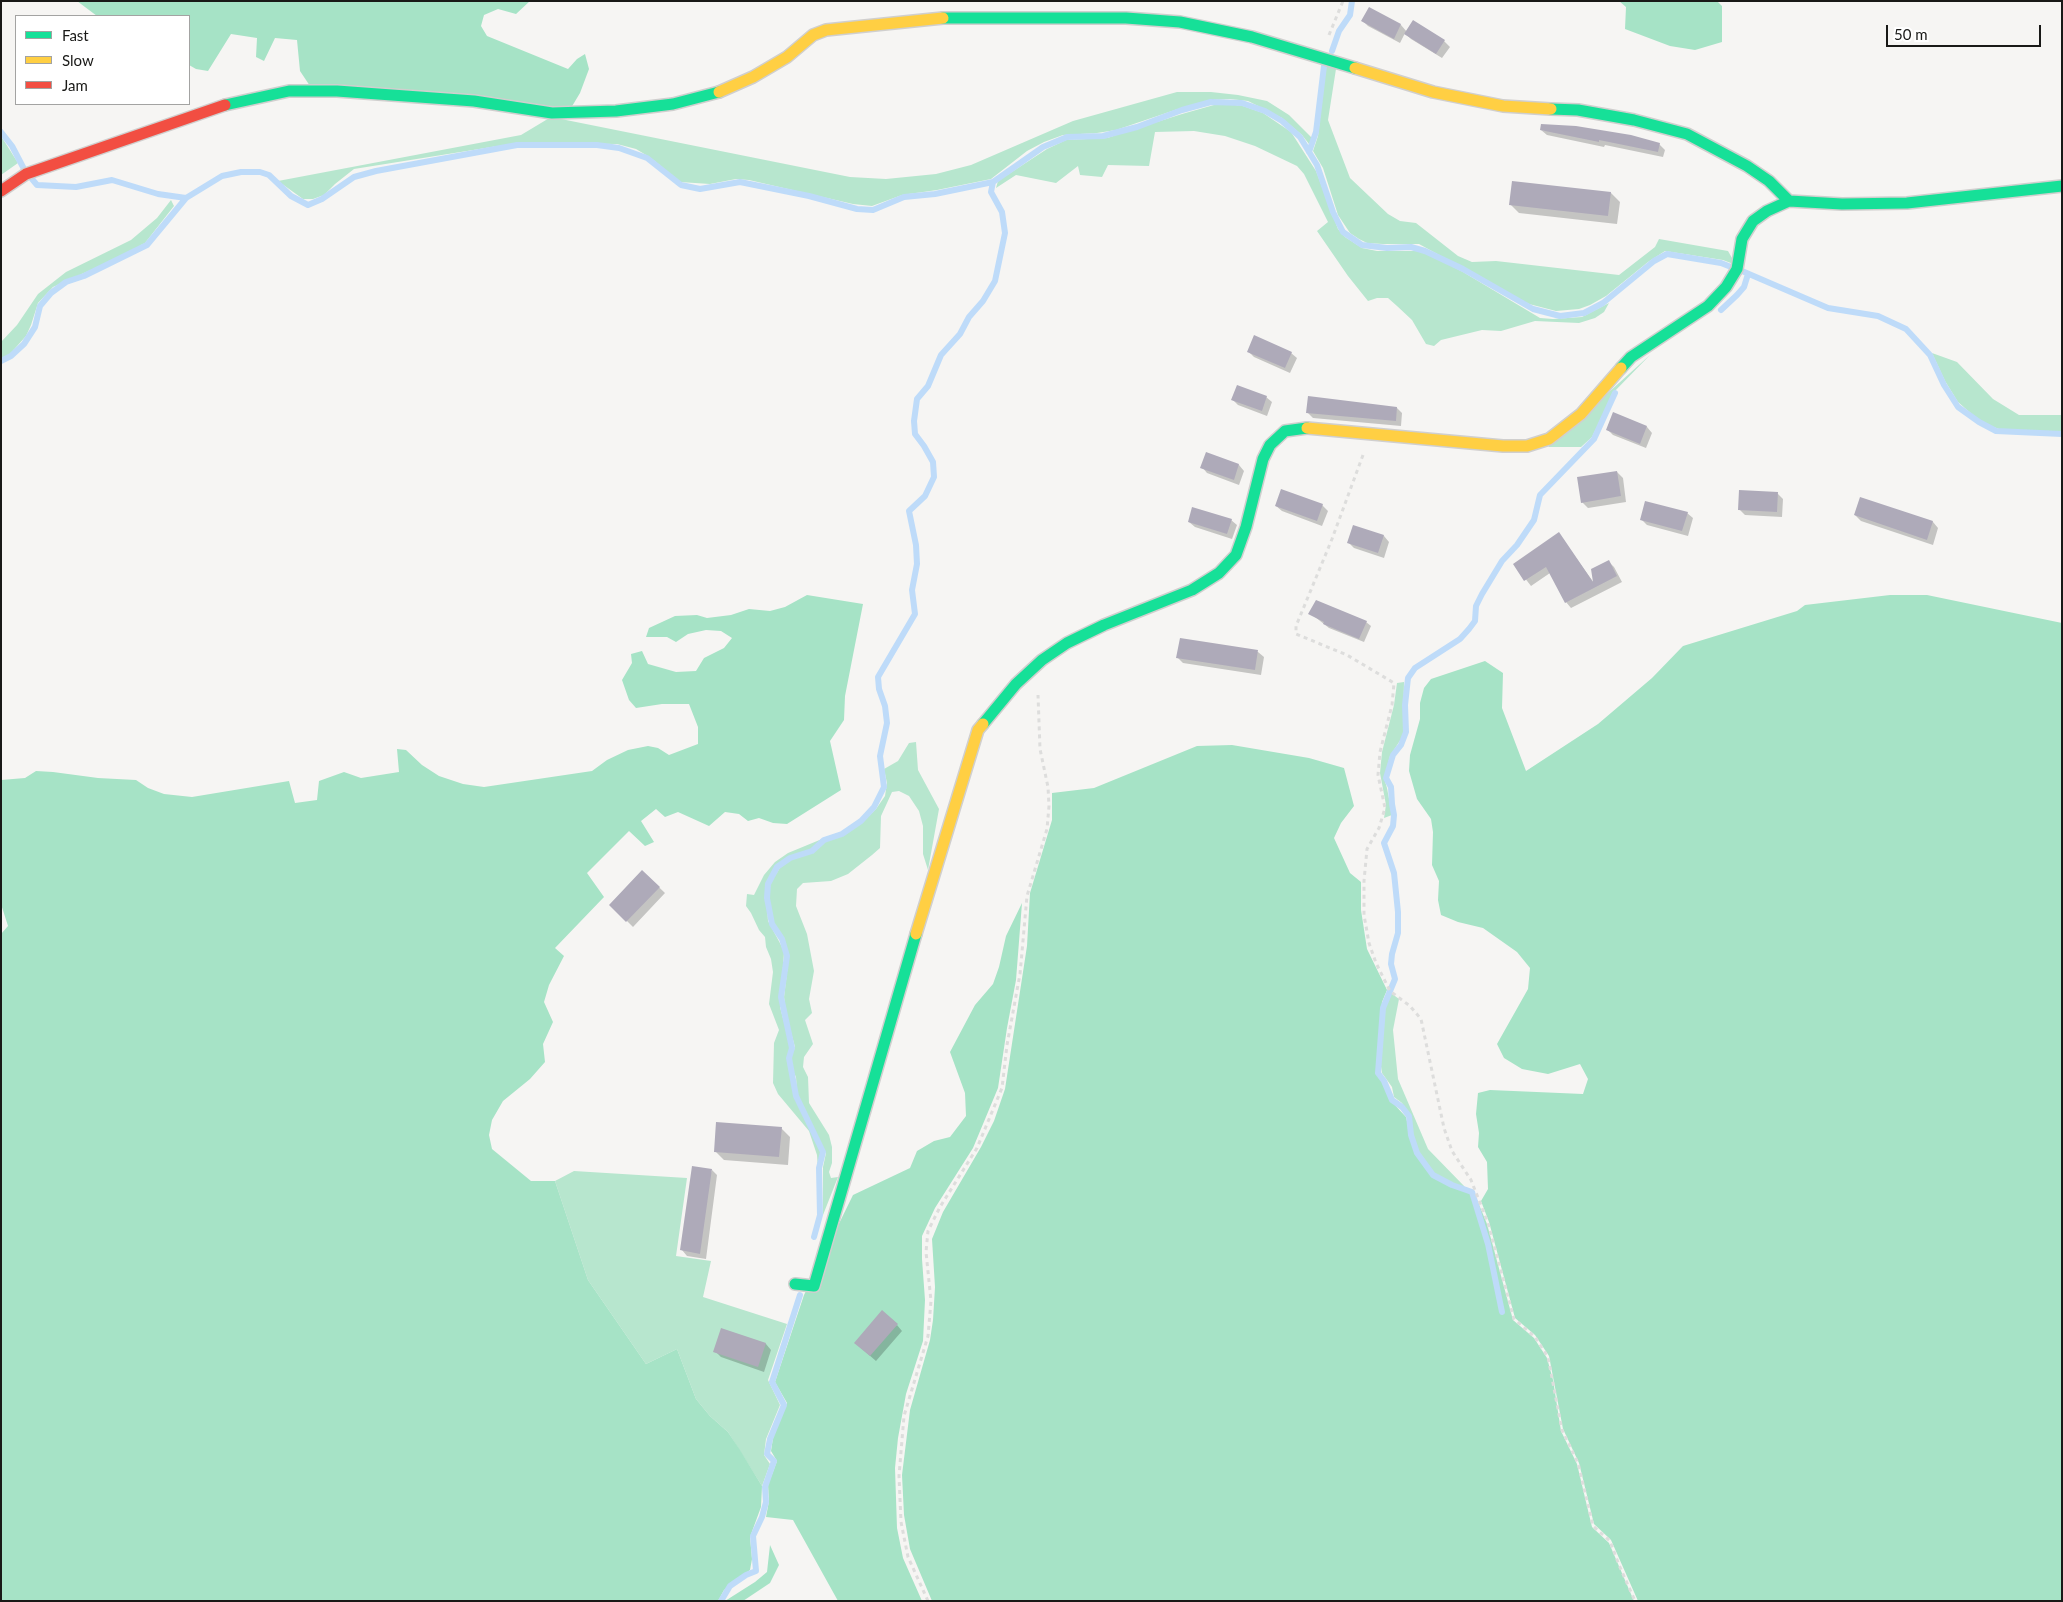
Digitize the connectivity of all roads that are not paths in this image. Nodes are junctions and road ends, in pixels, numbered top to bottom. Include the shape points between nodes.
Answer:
1 (2062, 186) edge
2 (1, 191) edge
3 (1789, 201) junction
4 (795, 1284) dead end

1 - 3 street via 1907,203
2 - 3 street via 26,174 226,105 290,91 474,101 552,113 616,111 673,104 716,93 753,77 787,57 813,35 826,30 933,18 1126,18 1180,22 1252,37 1433,92 1503,106 1578,110 1687,134 1747,166 1769,181
3 - 4 street via 1753,222 1742,239 1737,269 1708,306 1631,357 1580,414 1549,439 1527,446 1503,446 1303,428 1285,431 1270,445 1263,459 1236,555 1219,574 1192,590 1061,647 1016,684 978,730 814,1286

